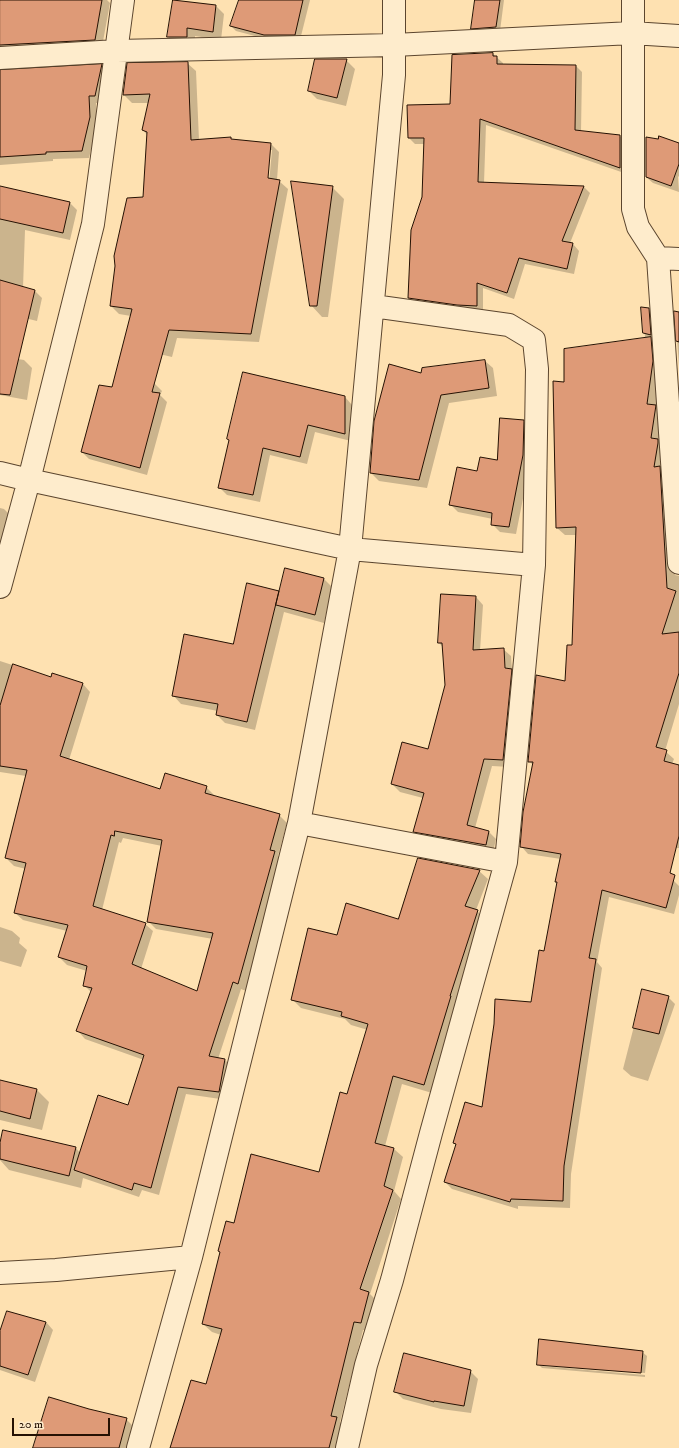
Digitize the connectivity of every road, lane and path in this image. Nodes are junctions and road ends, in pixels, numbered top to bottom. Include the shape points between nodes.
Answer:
1 (123, 0) edge
2 (394, 0) edge
3 (633, 0) edge
4 (632, 33) junction
5 (679, 36) edge
6 (394, 45) junction
7 (117, 51) junction
8 (0, 58) edge
9 (669, 258) edge
10 (373, 306) junction
11 (0, 472) edge
12 (29, 480) junction
13 (350, 549) junction
14 (679, 563) edge
15 (534, 565) junction
16 (0, 588) edge
17 (299, 823) junction
18 (506, 862) junction
19 (191, 1257) junction
20 (0, 1273) edge
21 (138, 1448) edge
22 (347, 1448) edge

1 - 7 street
2 - 6 street
3 - 4 street
4 - 5 street
4 - 6 street
4 - 9 street via 633,209 638,227
6 - 7 street
6 - 10 street via 394,75
7 - 8 street
7 - 12 street via 93,224
9 - 14 street
10 - 13 street
10 - 15 street via 509,325 534,340 538,369
11 - 12 street
12 - 13 street
12 - 16 street
13 - 15 street
13 - 17 street
15 - 18 street
17 - 18 street
17 - 19 street
18 - 22 street via 392,1280 366,1365
19 - 20 street
19 - 21 street

